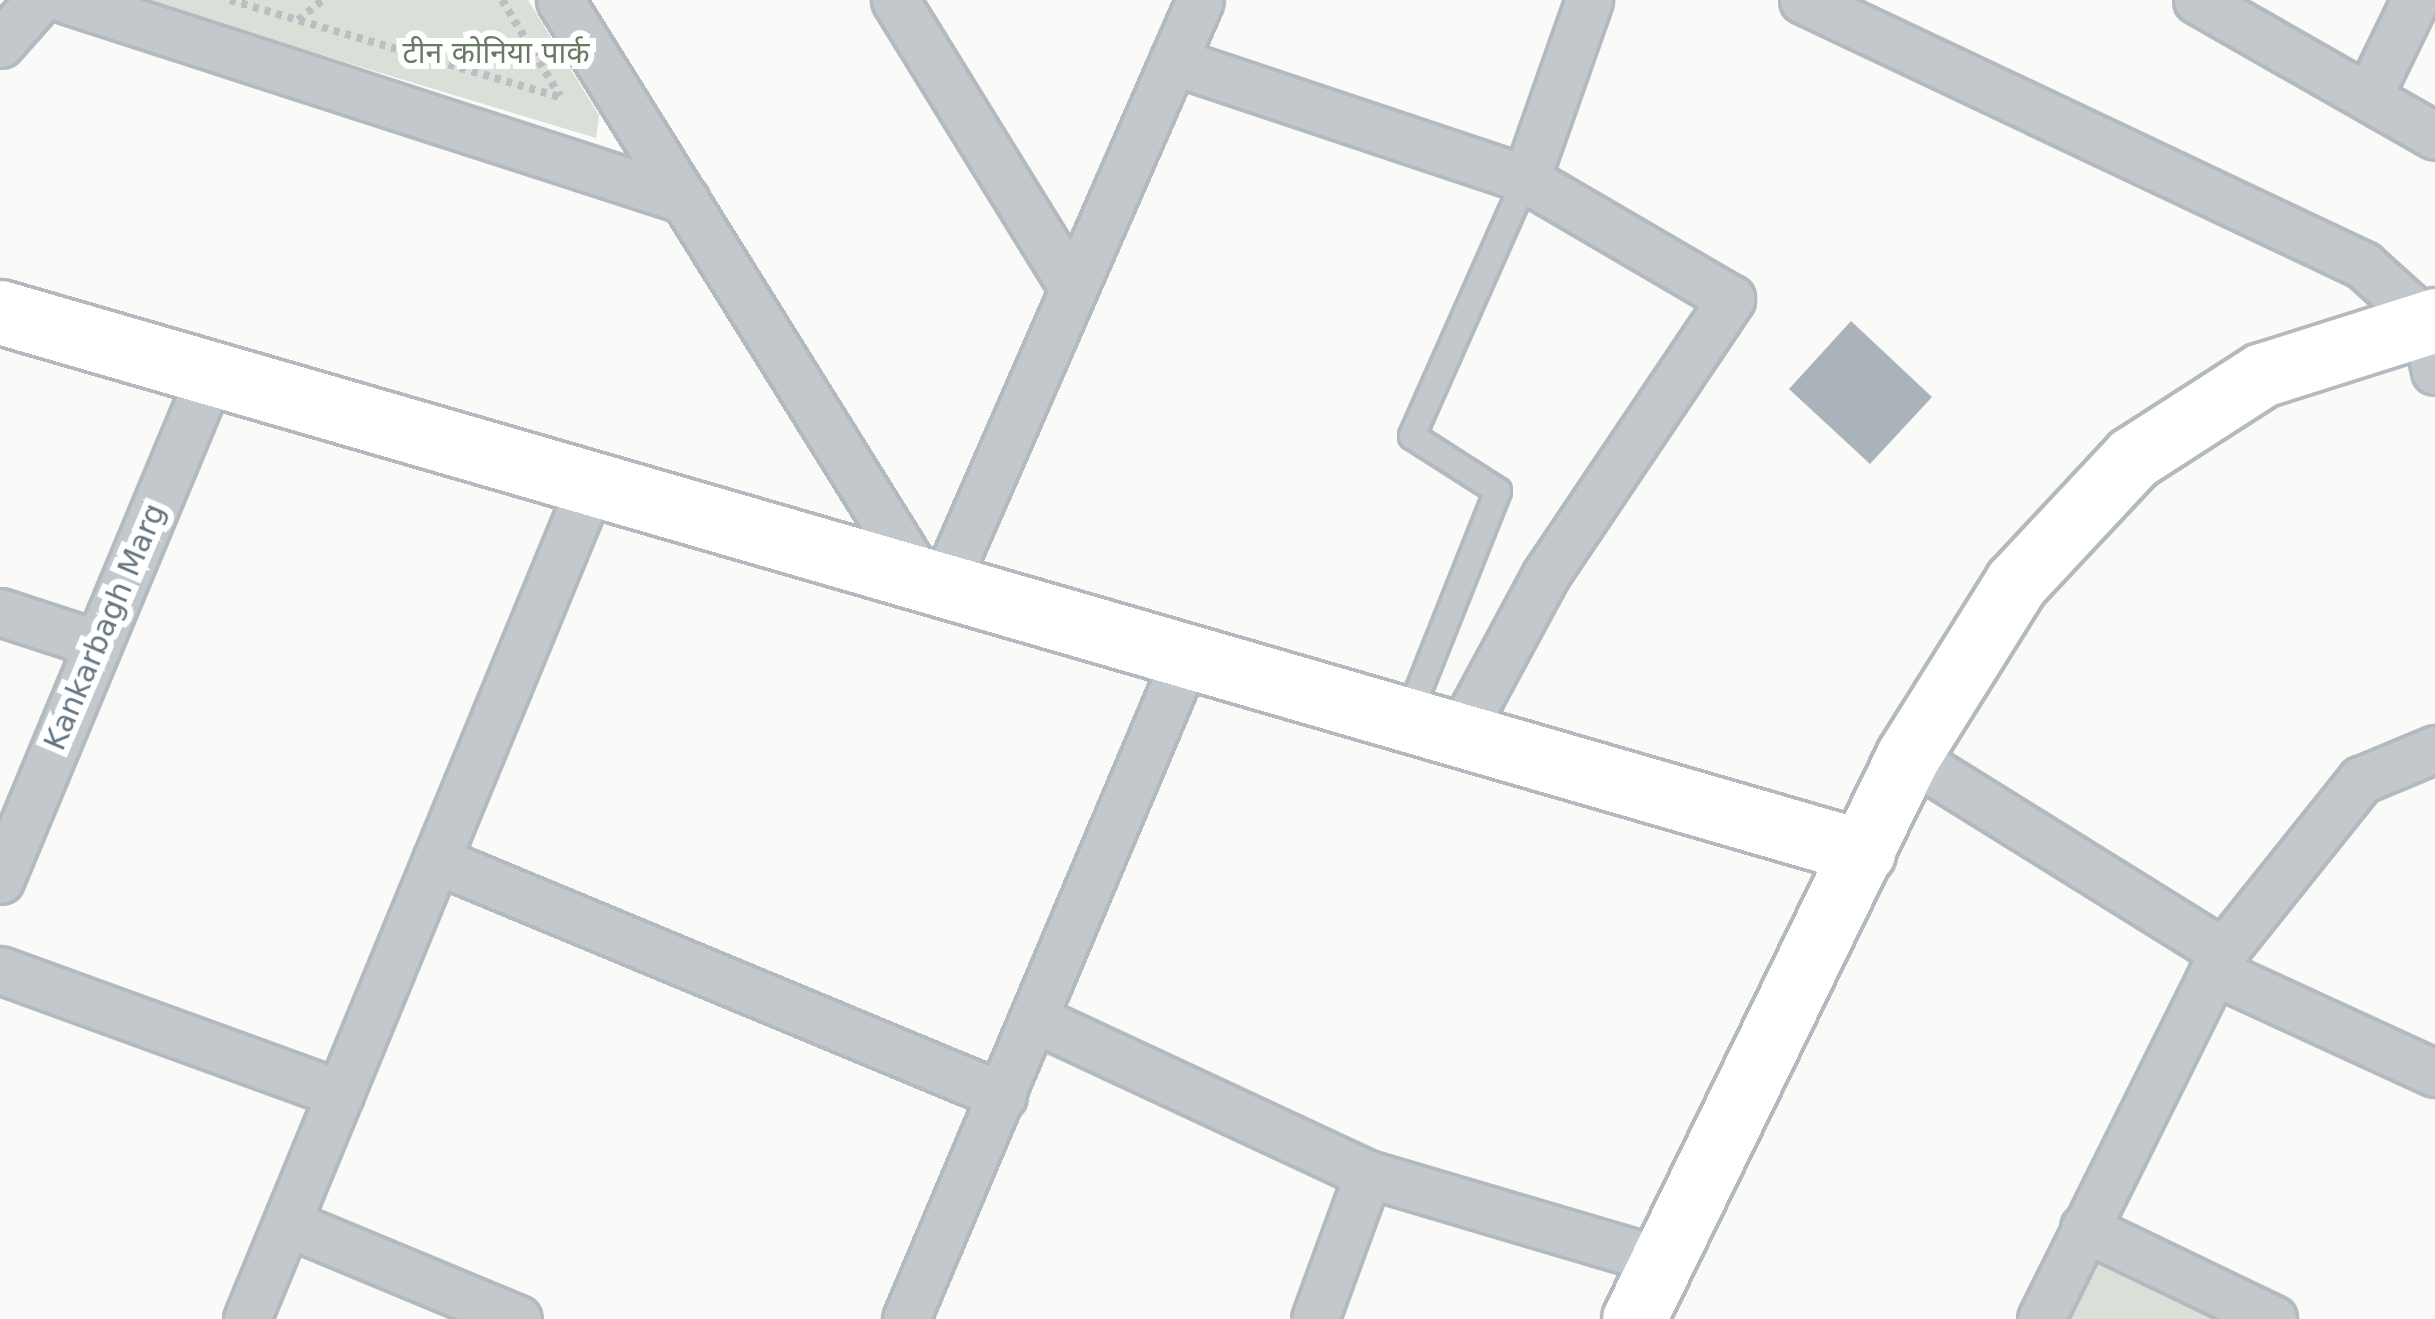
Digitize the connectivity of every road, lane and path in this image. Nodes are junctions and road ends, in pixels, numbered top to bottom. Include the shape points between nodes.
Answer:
1 (40, 0) edge
2 (67, 0) edge
3 (230, 0) edge
4 (322, 0) edge
5 (502, 0) edge
6 (560, 0) edge
7 (1200, 0) edge
8 (1589, 0) edge
9 (1803, 0) edge
10 (2197, 0) edge
11 (2415, 0) edge
12 (898, 2) edge
13 (298, 20) junction
14 (0, 44) edge
15 (1173, 61) junction
16 (2368, 97) junction
17 (2435, 136) edge
18 (1526, 179) junction
19 (685, 200) junction
20 (1073, 288) junction
21 (0, 312) edge
22 (2432, 337) edge
23 (211, 373) junction
24 (592, 482) junction
25 (932, 579) junction
26 (0, 612) edge
27 (98, 644) junction
28 (1186, 657) junction
29 (1433, 728) junction
30 (2435, 749) edge
31 (1909, 756) junction
32 (1863, 852) junction
33 (436, 860) junction
34 (0, 880) edge
35 (2218, 961) junction
36 (0, 970) edge
37 (1037, 1020) junction
38 (2435, 1072) edge
39 (340, 1094) junction
40 (1003, 1096) junction
41 (1368, 1174) junction
42 (287, 1223) junction
43 (2084, 1228) junction
44 (1661, 1261) junction
45 (247, 1319) edge
46 (518, 1319) edge
47 (906, 1319) edge
48 (1315, 1319) edge
49 (1634, 1319) edge
50 (2041, 1319) edge
51 (2273, 1319) edge

1 - 14 street
2 - 19 street
3 - 13 path
4 - 13 path
5 - 13 path via 560,97
6 - 19 street
7 - 15 street
8 - 18 street
9 - 22 street via 2362,265
10 - 16 street
11 - 16 street
12 - 20 street
15 - 18 street
15 - 20 street
16 - 17 street
18 - 29 lane via 1412,436 1498,491
18 - 29 street via 1731,299
19 - 25 street
20 - 25 street
21 - 23 street
22 - 31 street via 2262,375 2134,458 2016,583
23 - 24 street
23 - 27 street, Kankarbagh Marg
24 - 25 street
24 - 33 street
25 - 28 street
26 - 27 street
27 - 34 street, Kankarbagh Marg
28 - 29 street
28 - 37 street
29 - 32 street
30 - 35 street via 2361,780
31 - 32 street
31 - 35 street
32 - 44 street
33 - 39 street
33 - 40 street
35 - 38 street
35 - 43 street
36 - 39 street
37 - 40 street
37 - 41 street
39 - 42 street
40 - 47 street
41 - 44 street
41 - 48 street
42 - 45 street
42 - 46 street
43 - 50 street
43 - 51 street
44 - 49 street

